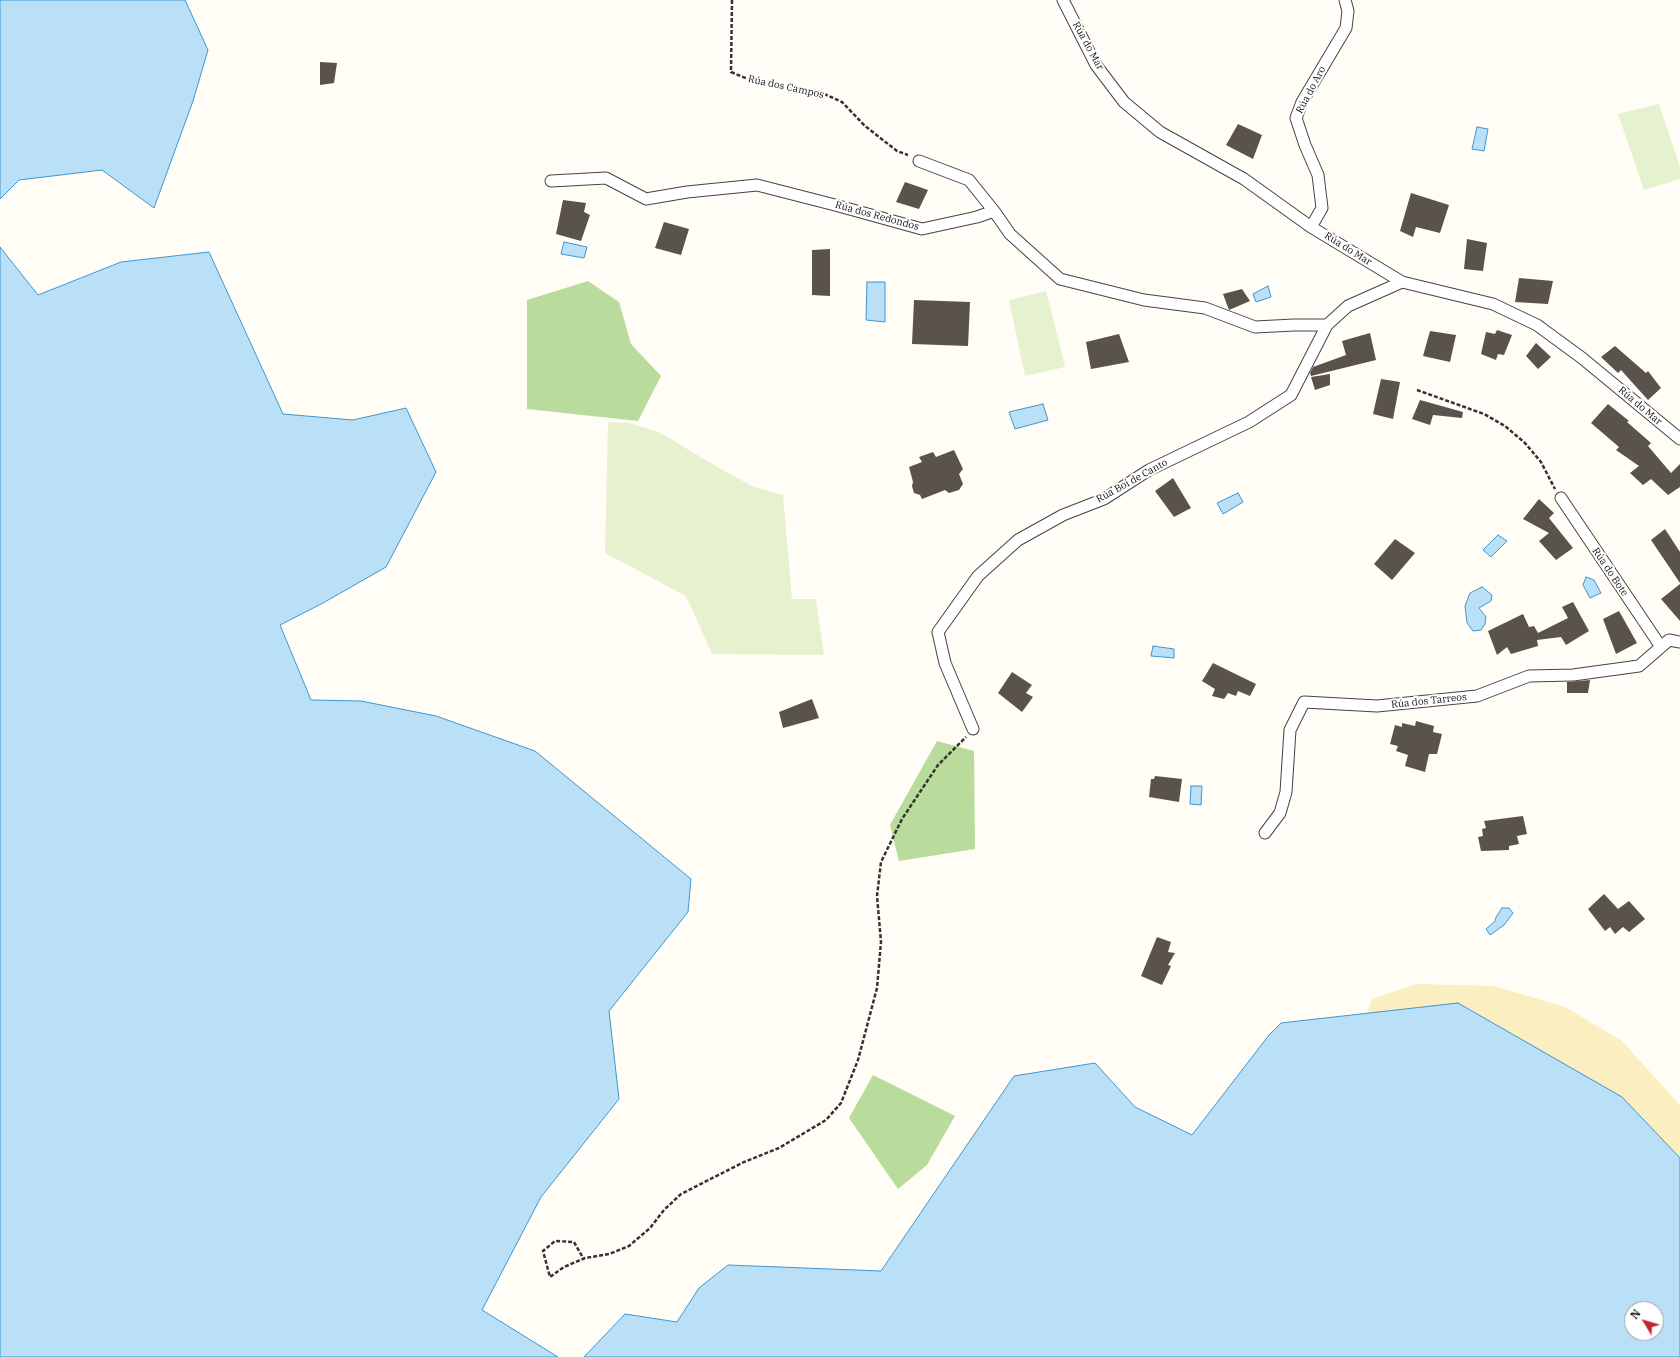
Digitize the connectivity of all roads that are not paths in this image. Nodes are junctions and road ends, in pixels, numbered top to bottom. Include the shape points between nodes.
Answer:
1 (1062, 0) edge
2 (1345, 0) edge
3 (919, 160) road end
4 (550, 181) dead end
5 (994, 211) junction
6 (1311, 226) junction
7 (1402, 282) junction
8 (1327, 325) junction
9 (1680, 439) edge
10 (1561, 498) road end
11 (1680, 642) edge
12 (1661, 647) junction
13 (973, 729) road end
14 (1265, 833) dead end

1 - 6 street, Rúa do Mar via 1096,65 1124,102 1160,132 1244,179
2 - 6 street, Rúa do Aro via 1348,11 1346,28 1302,102 1296,118 1318,175 1322,208
3 - 5 street via 969,180
4 - 5 street, Rúa dos Redondos via 606,178 646,199 757,185 922,229
5 - 8 street via 1010,234 1060,279 1144,300 1205,308 1255,327
6 - 7 street, Rúa do Mar
7 - 8 street via 1348,306
7 - 9 street, Rúa do Mar via 1493,304 1537,325 1582,358
8 - 13 street, Rúa Boi de Canto via 1291,395 1249,422 1149,470 1104,499 1063,514 1018,540 978,576 938,632 945,663
10 - 12 street, Rúa do Bote
11 - 12 street, Rúa dos Tarreos via 1669,640
12 - 14 street, Rúa dos Tarreos via 1639,666 1573,675 1529,676 1477,696 1377,706 1304,702 1290,730 1286,792 1280,813

